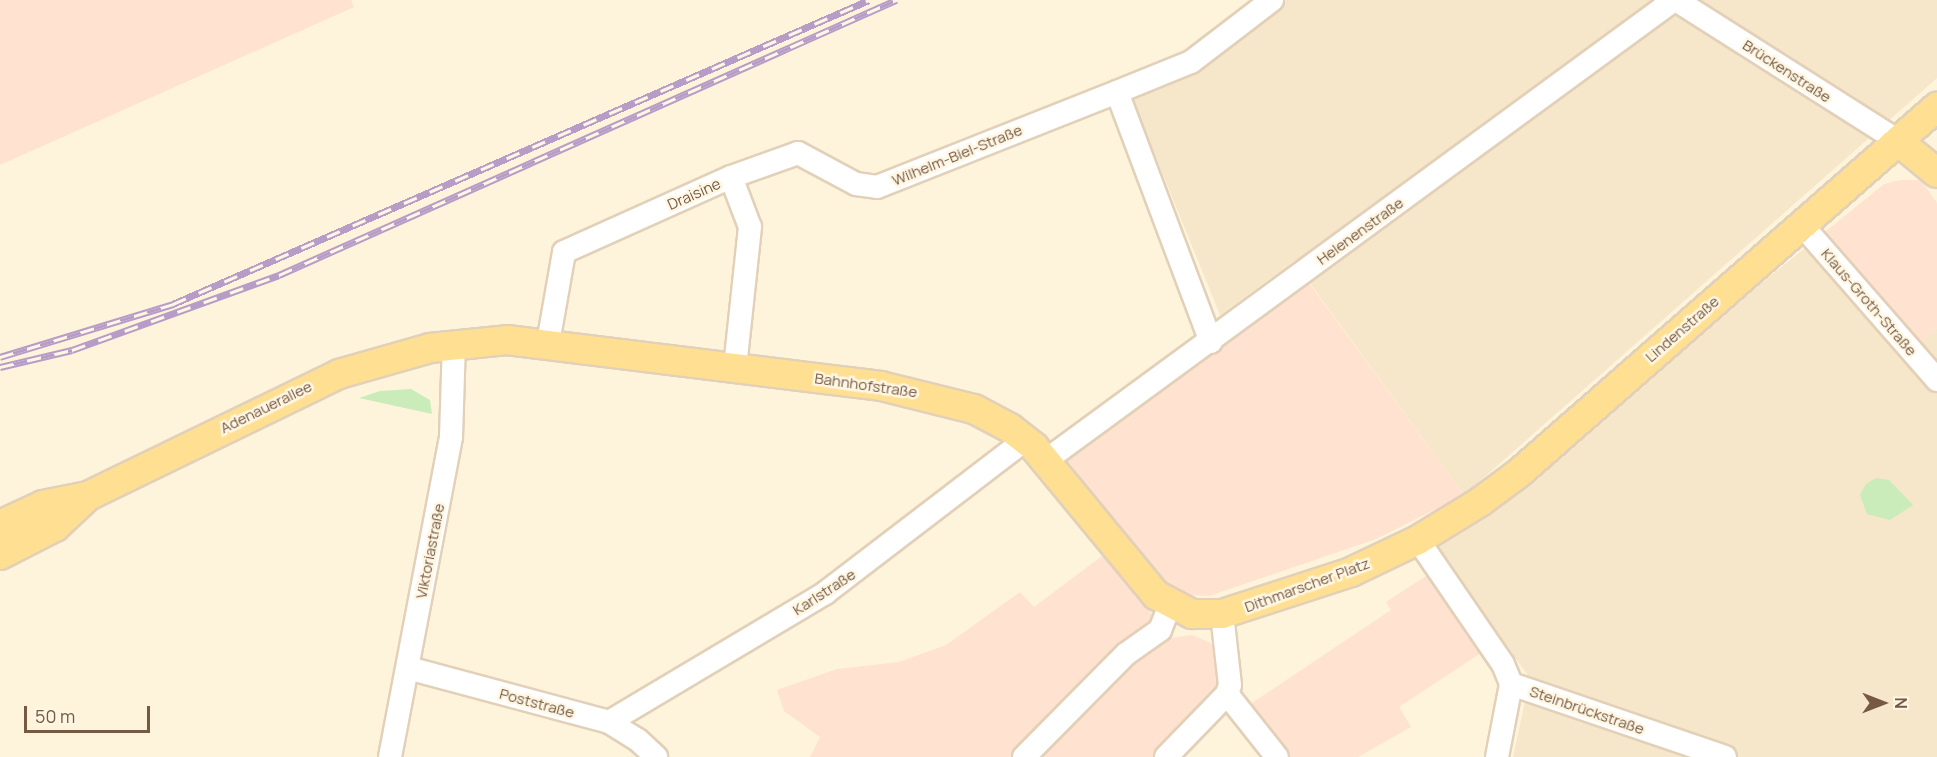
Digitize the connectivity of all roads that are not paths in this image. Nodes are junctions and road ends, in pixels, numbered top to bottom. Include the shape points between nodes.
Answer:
1 (1272, 0) edge
2 (1683, 2) edge
3 (1117, 92) junction
4 (1937, 107) edge
5 (1898, 141) junction
6 (1937, 173) edge
7 (731, 177) junction
8 (1801, 224) junction
9 (1211, 342) junction
10 (548, 343) junction
11 (454, 344) junction
12 (735, 367) junction
13 (1937, 380) edge
14 (1025, 440) junction
15 (1045, 461) junction
16 (88, 496) junction
17 (0, 525) edge
18 (1418, 540) junction
19 (0, 555) edge
20 (1181, 610) junction
21 (1222, 614) junction
22 (408, 668) junction
23 (1511, 684) junction
24 (1227, 694) junction
25 (609, 722) junction
26 (390, 757) edge
27 (656, 757) edge
28 (1024, 757) edge
29 (1166, 757) edge
30 (1277, 757) edge
31 (1497, 757) edge
32 (1725, 757) edge

1 - 3 street, Wilhelm-Biel-Straße via 1191,62
2 - 5 street, Brückenstraße
2 - 9 street, Helenenstraße
3 - 7 street, Wilhelm-Biel-Straße via 882,185 860,185 798,153
3 - 9 street
4 - 5 main road, Lindenstraße
5 - 6 main road
5 - 8 main road, Lindenstraße
7 - 10 street, Draisine via 574,246 560,260
7 - 12 street, Draisine via 750,226
8 - 13 street, Klaus-Groth-Straße
8 - 18 main road, Lindenstraße via 1519,473
9 - 15 street, Helenenstraße
10 - 11 main road, Bahnhofstraße via 489,340
10 - 12 main road, Bahnhofstraße
11 - 16 main road, Adenauerallee via 315,384
11 - 22 street, Viktoriastraße via 451,437
12 - 14 main road, Bahnhofstraße via 929,395 986,414
14 - 15 main road, Bahnhofstraße
14 - 25 street, Karlstraße via 841,582
15 - 20 main road, Bahnhofstraße via 1148,587
16 - 17 main road, Adenauerallee via 43,505
16 - 19 main road, Adenauerallee via 56,527
18 - 21 main road, Dithmarscher Platz via 1351,572
18 - 23 street, Steinbrückstraße via 1503,664
20 - 21 main road, Dithmarscher Platz
20 - 28 street via 1154,636 1126,654
21 - 24 street via 1229,675
22 - 25 street, Poststraße
22 - 26 street, Viktoriastraße
23 - 31 street
23 - 32 street, Steinbrückstraße
24 - 29 street
24 - 30 street
25 - 27 street, Poststraße

